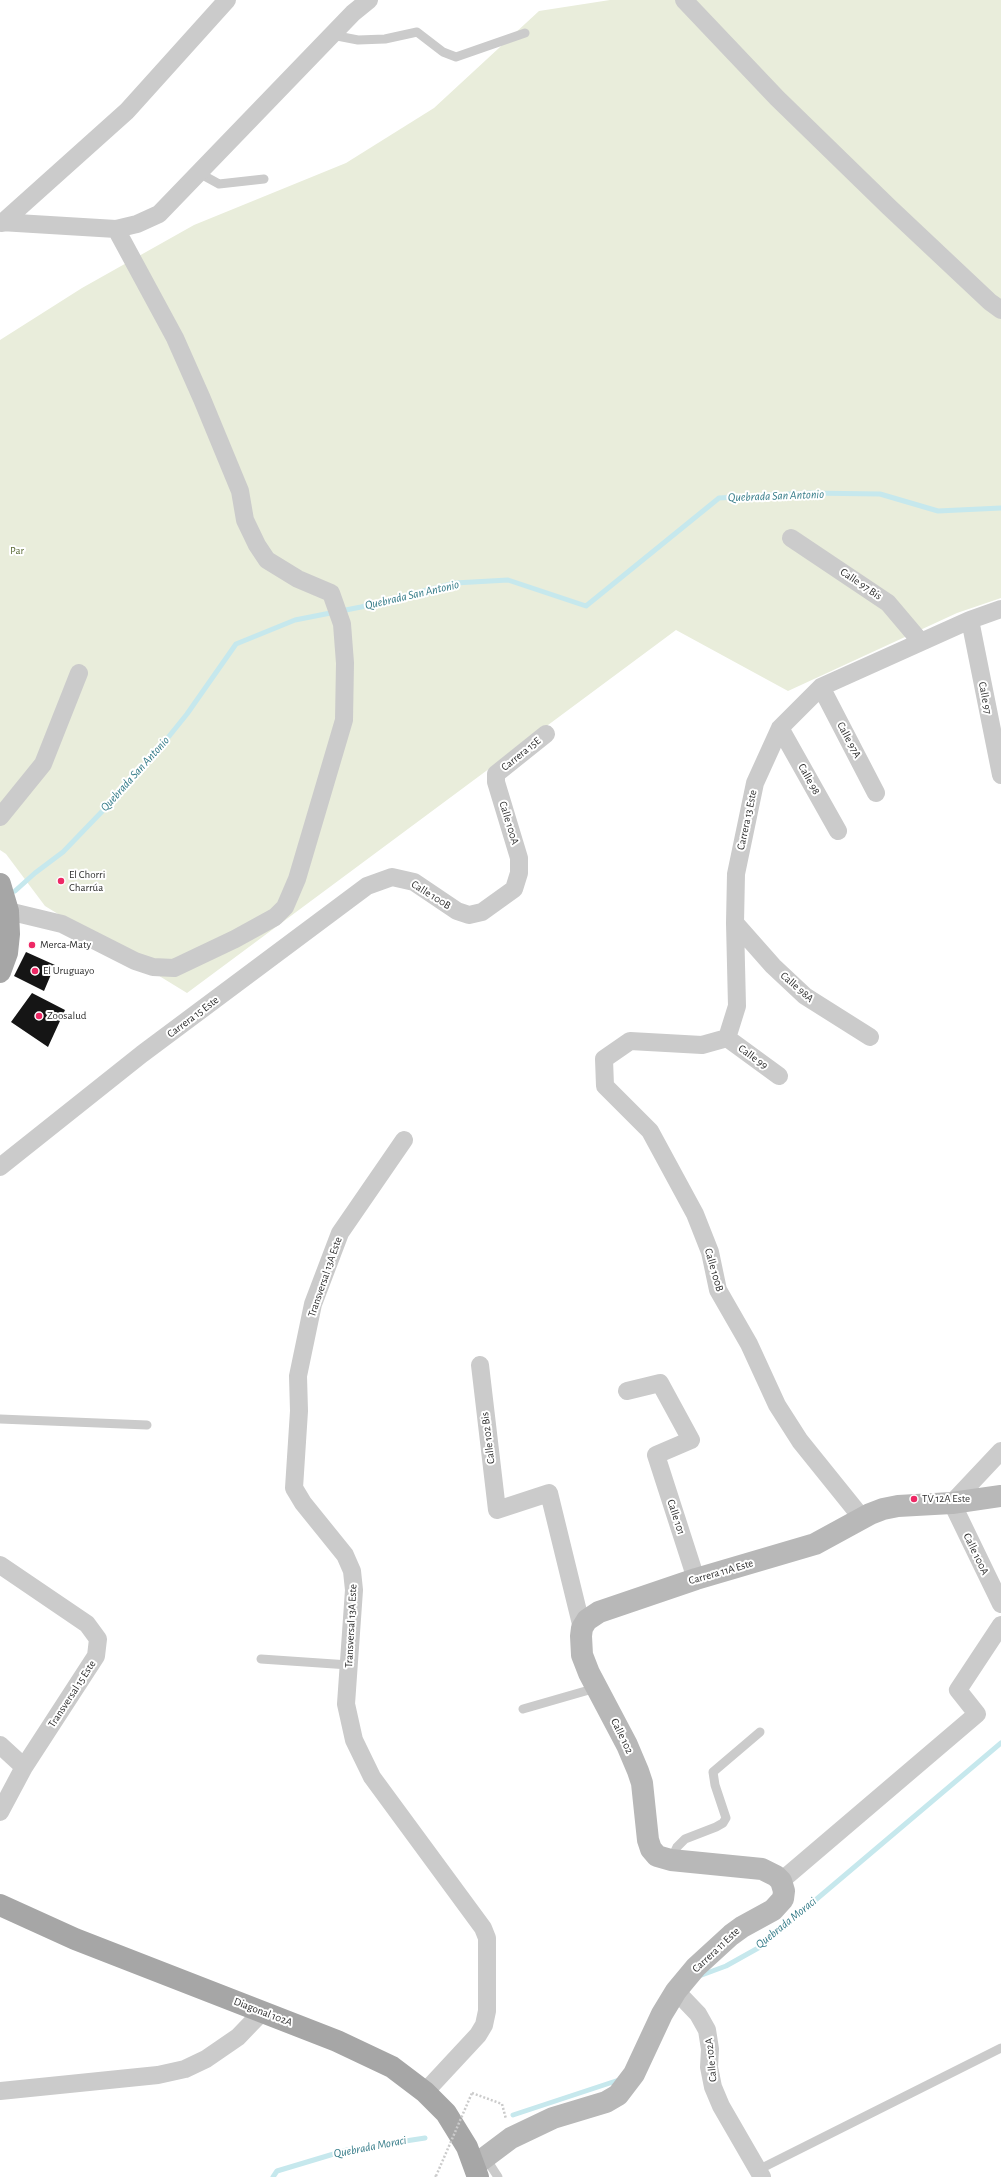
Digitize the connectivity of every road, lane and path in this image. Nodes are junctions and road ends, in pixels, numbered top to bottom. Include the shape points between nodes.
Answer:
1 (227, 0) edge
2 (369, 0) edge
3 (684, 0) edge
4 (525, 33) dead end
5 (332, 35) junction
6 (199, 173) junction
7 (264, 179) dead end
8 (1, 222) edge
9 (116, 229) junction
10 (1001, 310) edge
11 (791, 538) dead end
12 (1001, 610) edge
13 (970, 620) junction
14 (921, 642) junction
15 (79, 673) dead end
16 (821, 688) junction
17 (780, 728) junction
18 (546, 734) dead end
19 (496, 774) joint
20 (1001, 775) edge
21 (876, 793) dead end
22 (0, 816) edge
23 (838, 830) dead end
24 (392, 877) joint
25 (0, 884) edge
26 (8, 911) junction
27 (470, 916) joint
28 (735, 923) junction
29 (0, 972) edge
30 (870, 1037) dead end
31 (727, 1038) junction
32 (779, 1076) dead end
33 (404, 1140) dead end
34 (0, 1168) edge
35 (480, 1365) dead end
36 (627, 1391) dead end
37 (0, 1419) edge
38 (147, 1425) dead end
39 (1001, 1451) edge
40 (549, 1493) joint
41 (1001, 1496) edge
42 (952, 1503) junction
43 (862, 1518) junction
44 (0, 1565) edge
45 (696, 1579) junction
46 (1001, 1604) edge
47 (1001, 1625) edge
48 (582, 1628) junction
49 (261, 1660) dead end
50 (349, 1665) junction
51 (596, 1688) junction
52 (523, 1709) dead end
53 (760, 1732) dead end
54 (0, 1745) edge
55 (24, 1767) junction
56 (0, 1812) edge
57 (671, 1860) junction
58 (781, 1881) junction
59 (0, 1905) edge
60 (676, 1991) junction
61 (262, 2012) junction
62 (1001, 2048) edge
63 (0, 2091) edge
64 (425, 2092) junction
65 (502, 2104) dead end
66 (481, 2171) edge
67 (760, 2173) edge
68 (436, 2177) edge

1 - 8 street via 127,111
2 - 5 street
3 - 10 street via 794,114 889,207
4 - 5 lane via 456,57 444,52 417,32 385,39 358,40
5 - 6 street
6 - 7 lane via 219,184
6 - 9 street via 159,214 137,224
8 - 9 street
9 - 26 street via 175,338 202,398 240,491 245,520 257,545 267,560 298,579 331,593 342,624 345,663 344,720 297,880 285,907 275,917 174,968 153,968 62,924
11 - 14 street, Calle 97 Bis via 888,603
12 - 13 street, Carrera 13 Este
13 - 14 street, Carrera 13 Este
13 - 20 street, Calle 97
14 - 16 street, Carrera 13 Este
15 - 22 street via 44,764
16 - 17 street, Carrera 13 Este
16 - 21 street, Calle 97A
17 - 23 street, Calle 98
17 - 28 street, Carrera 13 Este via 755,783 736,874
18 - 19 street, Carrera 15E
19 - 27 street, Calle 100A via 496,782 519,858 519,873 514,888 482,912
24 - 27 street, Calle 100B via 414,882 457,911
24 - 34 street, Carrera 15 Este via 361,891 142,1054
25 - 26 main road
26 - 29 main road via 7,953
28 - 30 street, Calle 98A via 773,966 805,996
28 - 31 street, Carrera 13 Este via 737,1006
31 - 32 street, Calle 99
31 - 43 street, Calle 100B via 702,1045 630,1041 604,1059 605,1086 650,1131 695,1214 710,1252 718,1290 749,1344 777,1405 800,1441
33 - 50 street, Transversal 13A Este via 340,1233 313,1304 298,1376 294,1488 345,1555 352,1571 354,1590
35 - 40 street, Calle 102 Bis via 497,1510
36 - 45 street, Calle 101 via 660,1383 691,1440 656,1455
37 - 38 lane
39 - 42 street
40 - 48 street, Calle 102
41 - 42 street, Carrera 11A Este
42 - 43 street, Carrera 11A Este via 898,1506
42 - 46 street, Calle 100A
43 - 45 street, Carrera 11A Este via 809,1546
44 - 55 street, Transversal 15 Este via 87,1624 98,1639 96,1656
45 - 48 street, Carrera 11A Este via 600,1612 587,1620
47 - 58 street via 958,1690 977,1714
48 - 51 street, Calle 102 via 582,1655
49 - 50 lane
50 - 64 street, Transversal 13A Este via 346,1704 354,1740 372,1777 483,1928 487,1938 487,2011 484,2025 478,2035
51 - 52 lane
51 - 57 street, Calle 102 via 638,1771 651,1849 657,1856
53 - 57 lane via 713,1772 726,1818 723,1823 685,1839 677,1847
54 - 55 street
55 - 56 street, Transversal 15 Este
57 - 58 street, Calle 102 via 762,1869
58 - 60 street, Carrera 11 Este via 784,1891 779,1905 742,1927 696,1967
59 - 61 main road, Diagonal 102A via 75,1939
60 - 66 street, Carrera 11 Este via 662,2014 634,2074 618,2095 606,2102 553,2118 512,2138
60 - 67 street, Calle 102A via 698,2014 707,2030 713,2087 721,2106
61 - 63 street via 238,2037 206,2059 185,2069 158,2075
61 - 64 main road, Diagonal 102A via 374,2057
62 - 67 lane
64 - 66 main road, Diagonal 102A via 454,2124
65 - 68 path, bridge via 472,2093

